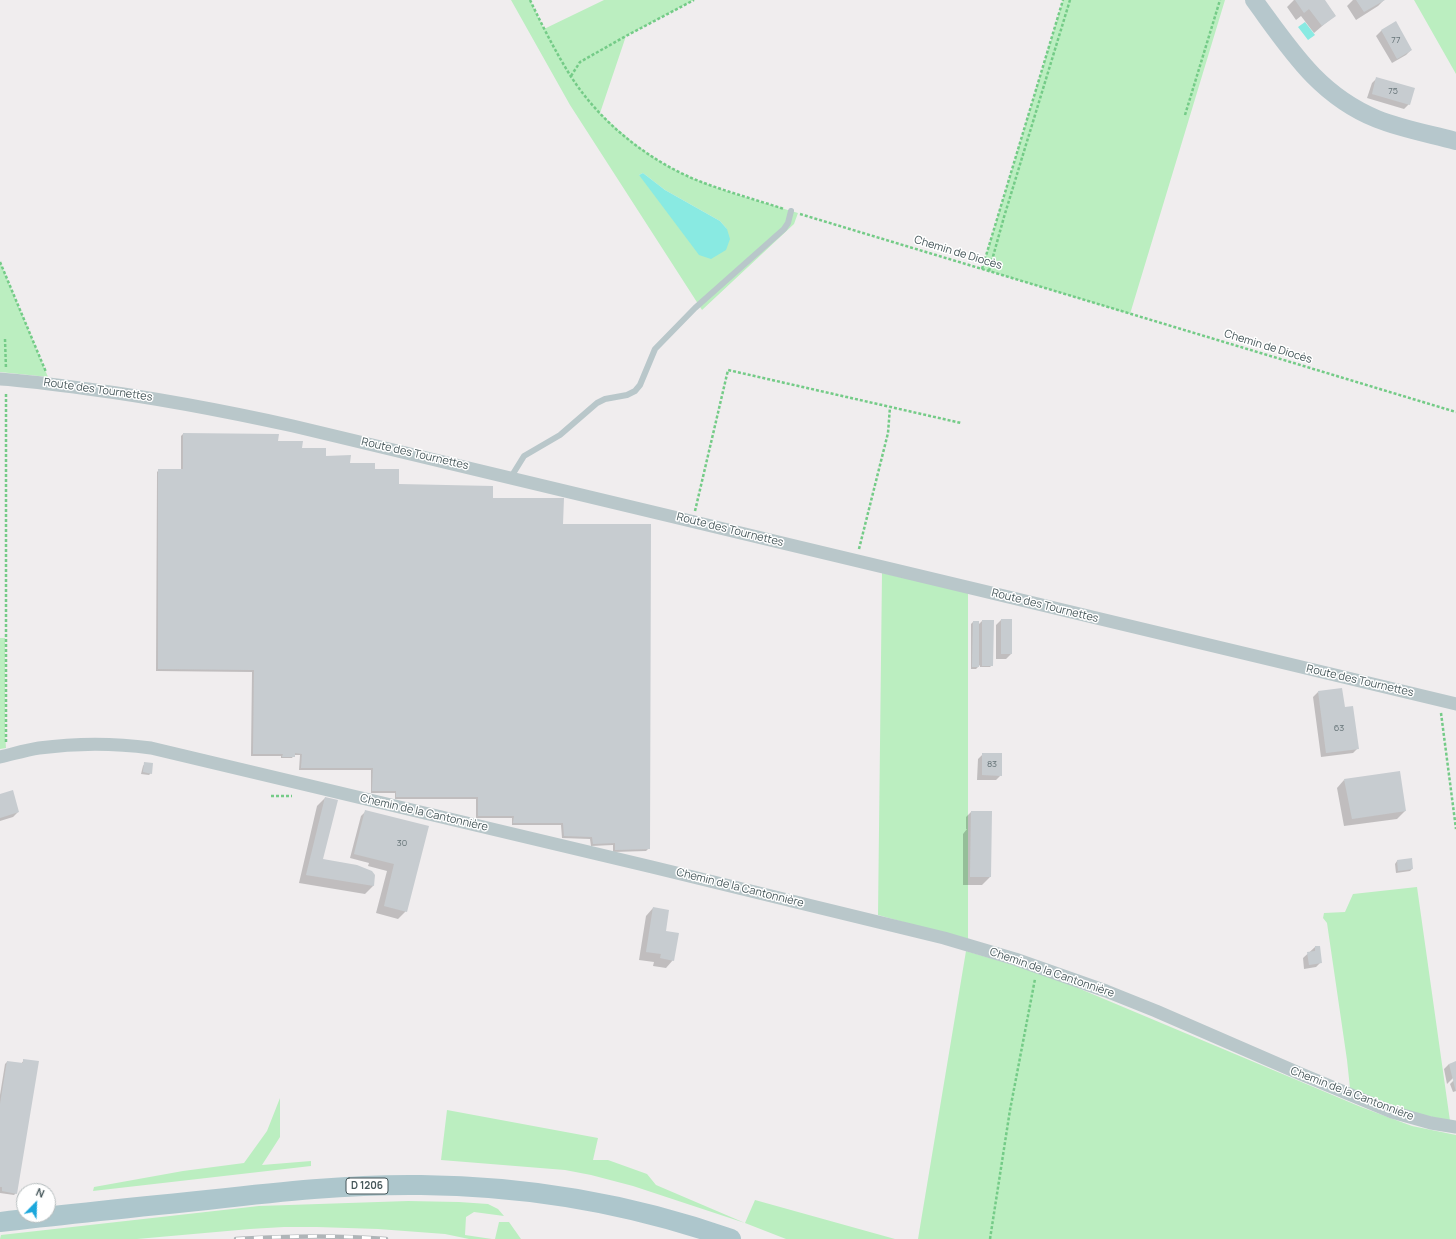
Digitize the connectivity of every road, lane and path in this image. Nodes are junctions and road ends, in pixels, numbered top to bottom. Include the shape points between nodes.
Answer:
1 (530, 0) edge
2 (694, 0) edge
3 (1063, 0) edge
4 (1070, 0) edge
5 (1220, 0) edge
6 (1254, 0) edge
7 (571, 76) junction
8 (1185, 115) dead end
9 (1456, 141) edge
10 (791, 211) junction
11 (0, 262) edge
12 (982, 269) junction
13 (990, 271) junction
14 (5, 339) dead end
15 (3, 379) edge
16 (51, 384) junction
17 (890, 407) junction
18 (1456, 412) edge
19 (961, 422) dead end
20 (511, 477) junction
21 (693, 521) junction
22 (857, 560) junction
23 (1439, 700) junction
24 (1456, 704) edge
25 (3, 756) edge
26 (271, 796) dead end
27 (299, 796) dead end
28 (1456, 829) edge
29 (1037, 967) junction
30 (1456, 1127) edge
31 (0, 1222) edge
32 (731, 1239) edge
33 (990, 1239) edge

1 - 7 path, Chemin de Diocès
2 - 7 path via 580,62
3 - 12 path
4 - 13 path
5 - 8 path
6 - 9 street via 1308,71 1334,95 1377,119
7 - 10 path, Chemin de Diocès via 614,127 662,162 710,185
10 - 12 path, Chemin de Diocès
10 - 20 lane via 784,229 695,308 655,349 635,391 597,403 560,435 524,456
11 - 16 path
12 - 13 path, Chemin de Diocès
13 - 18 path, Chemin de Diocès
14 - 15 path
15 - 16 street, Route des Tournettes
15 - 25 path
16 - 20 street, Route des Tournettes via 207,407
17 - 19 path
17 - 21 path via 728,370
17 - 22 path via 888,433
20 - 21 street, Route des Tournettes
21 - 22 street, Route des Tournettes
22 - 23 street, Route des Tournettes
23 - 24 street, Route des Tournettes
23 - 28 path
25 - 29 street, Chemin de la Cantonnière via 38,748 72,745 151,748 944,938
26 - 27 path
29 - 30 street, Chemin de la Cantonnière via 1156,1011 1392,1112
29 - 33 path via 1010,1110
31 - 32 main road, D 1206 via 285,1191 422,1185 524,1192 597,1203

